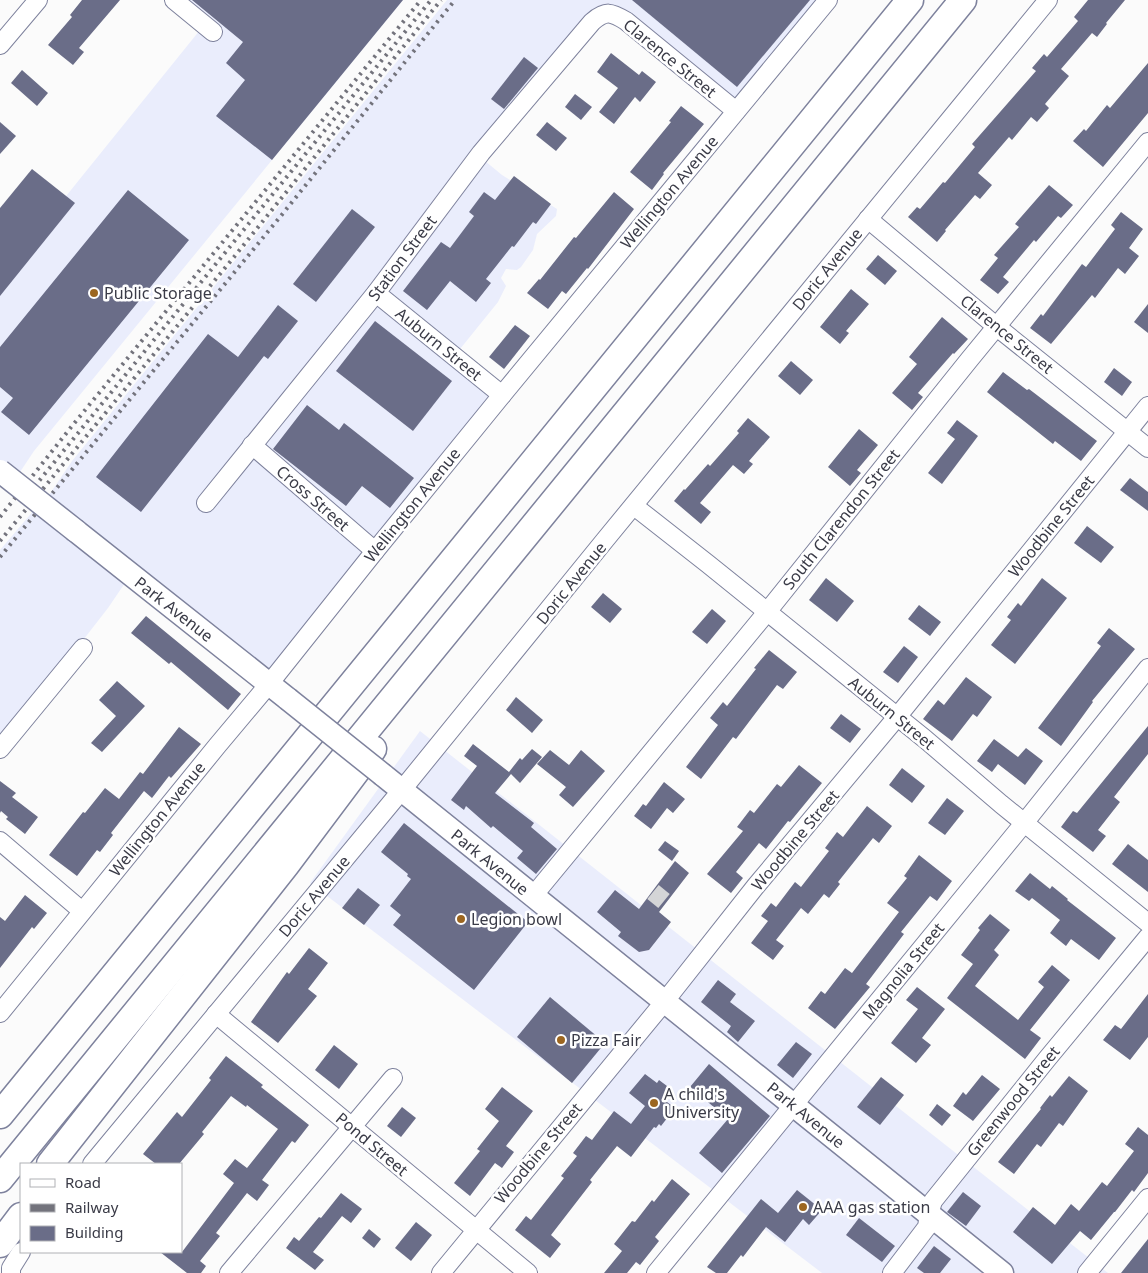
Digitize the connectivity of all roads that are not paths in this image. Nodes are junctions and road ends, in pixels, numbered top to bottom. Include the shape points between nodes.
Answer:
1 (38, 0) edge
2 (174, 0) edge
3 (828, 0) edge
4 (910, 0) edge
5 (963, 0) edge
6 (1048, 0) edge
7 (600, 15) joint
8 (213, 32) dead end
9 (0, 46) edge
10 (736, 111) junction
11 (1148, 142) edge
12 (868, 218) junction
13 (376, 293) junction
14 (997, 327) junction
15 (502, 395) junction
16 (1148, 406) edge
17 (1127, 431) junction
18 (252, 445) junction
19 (1148, 448) edge
20 (587, 459) junction
21 (0, 470) edge
22 (206, 503) dead end
23 (634, 506) junction
24 (375, 551) junction
25 (767, 612) junction
26 (83, 648) dead end
27 (1148, 668) edge
28 (269, 684) junction
29 (897, 716) junction
30 (0, 749) edge
31 (401, 791) junction
32 (1025, 822) junction
33 (0, 841) edge
34 (533, 896) junction
35 (82, 911) junction
36 (1148, 923) edge
37 (1148, 937) edge
38 (665, 1001) junction
39 (84, 1012) junction
40 (0, 1013) edge
41 (171, 1013) junction
42 (216, 1014) junction
43 (393, 1078) dead end
44 (0, 1090) edge
45 (794, 1105) junction
46 (0, 1115) edge
47 (351, 1126) junction
48 (51, 1163) edge
49 (60, 1163) edge
50 (93, 1163) edge
51 (0, 1179) edge
52 (1148, 1198) edge
53 (20, 1202) edge
54 (928, 1214) junction
55 (20, 1217) edge
56 (0, 1228) edge
57 (476, 1228) junction
58 (0, 1244) edge
59 (21, 1253) edge
60 (11, 1270) edge
61 (228, 1273) edge
62 (441, 1273) edge
63 (528, 1273) edge
64 (656, 1273) edge
65 (892, 1273) edge
66 (1002, 1273) edge
67 (1087, 1273) edge

1 - 9 street
2 - 8 street
3 - 10 street, Wellington Avenue
4 - 39 highway
5 - 20 highway
6 - 12 street, Doric Avenue
7 - 10 street, Clarence Street via 611,14 626,21
7 - 13 street, Station Street via 481,153
10 - 15 street, Wellington Avenue
11 - 14 street, South Clarendon Street
12 - 14 street, Clarence Street
12 - 23 street, Doric Avenue
13 - 15 street, Auburn Street
13 - 18 street, Station Street
14 - 17 street, Clarence Street
14 - 25 street, South Clarendon Street
15 - 24 street, Wellington Avenue
16 - 17 street, Woodbine Street
17 - 19 street, Clarence Street
17 - 29 street, Woodbine Street
18 - 22 street, Station Street
18 - 24 street, Cross Street
20 - 41 highway via 312,832
20 - 51 highway
21 - 28 main road, Park Avenue, bridge
23 - 25 street, Auburn Street
23 - 31 street, Doric Avenue
24 - 28 street, Wellington Avenue
25 - 29 street, Auburn Street
25 - 34 street, South Clarendon Street
26 - 30 street
27 - 32 street, Magnolia Street
28 - 31 main road, Park Avenue, bridge
28 - 35 street, Wellington Avenue
29 - 32 street, Auburn Street
29 - 38 street, Woodbine Street
31 - 34 main road, Park Avenue
31 - 42 street, Doric Avenue
32 - 36 street, Auburn Street
32 - 45 street, Magnolia Street
33 - 35 street
34 - 38 main road, Park Avenue
35 - 40 street, Wellington Avenue
37 - 54 street, Greenwood Street via 933,1201
38 - 45 main road, Park Avenue
38 - 57 street, Woodbine Street
39 - 44 highway
39 - 46 highway
41 - 48 highway
41 - 49 highway
42 - 47 street, Pond Street
42 - 50 street, Doric Avenue
43 - 47 street
45 - 54 main road, Park Avenue
45 - 64 street, Magnolia Street
47 - 57 street, Pond Street
47 - 61 street
52 - 67 street
53 - 56 highway
54 - 65 street, Greenwood Street via 927,1227
54 - 66 main road, Park Avenue
55 - 58 highway
57 - 62 street, Woodbine Street
57 - 63 street, Pond Street
59 - 60 street

